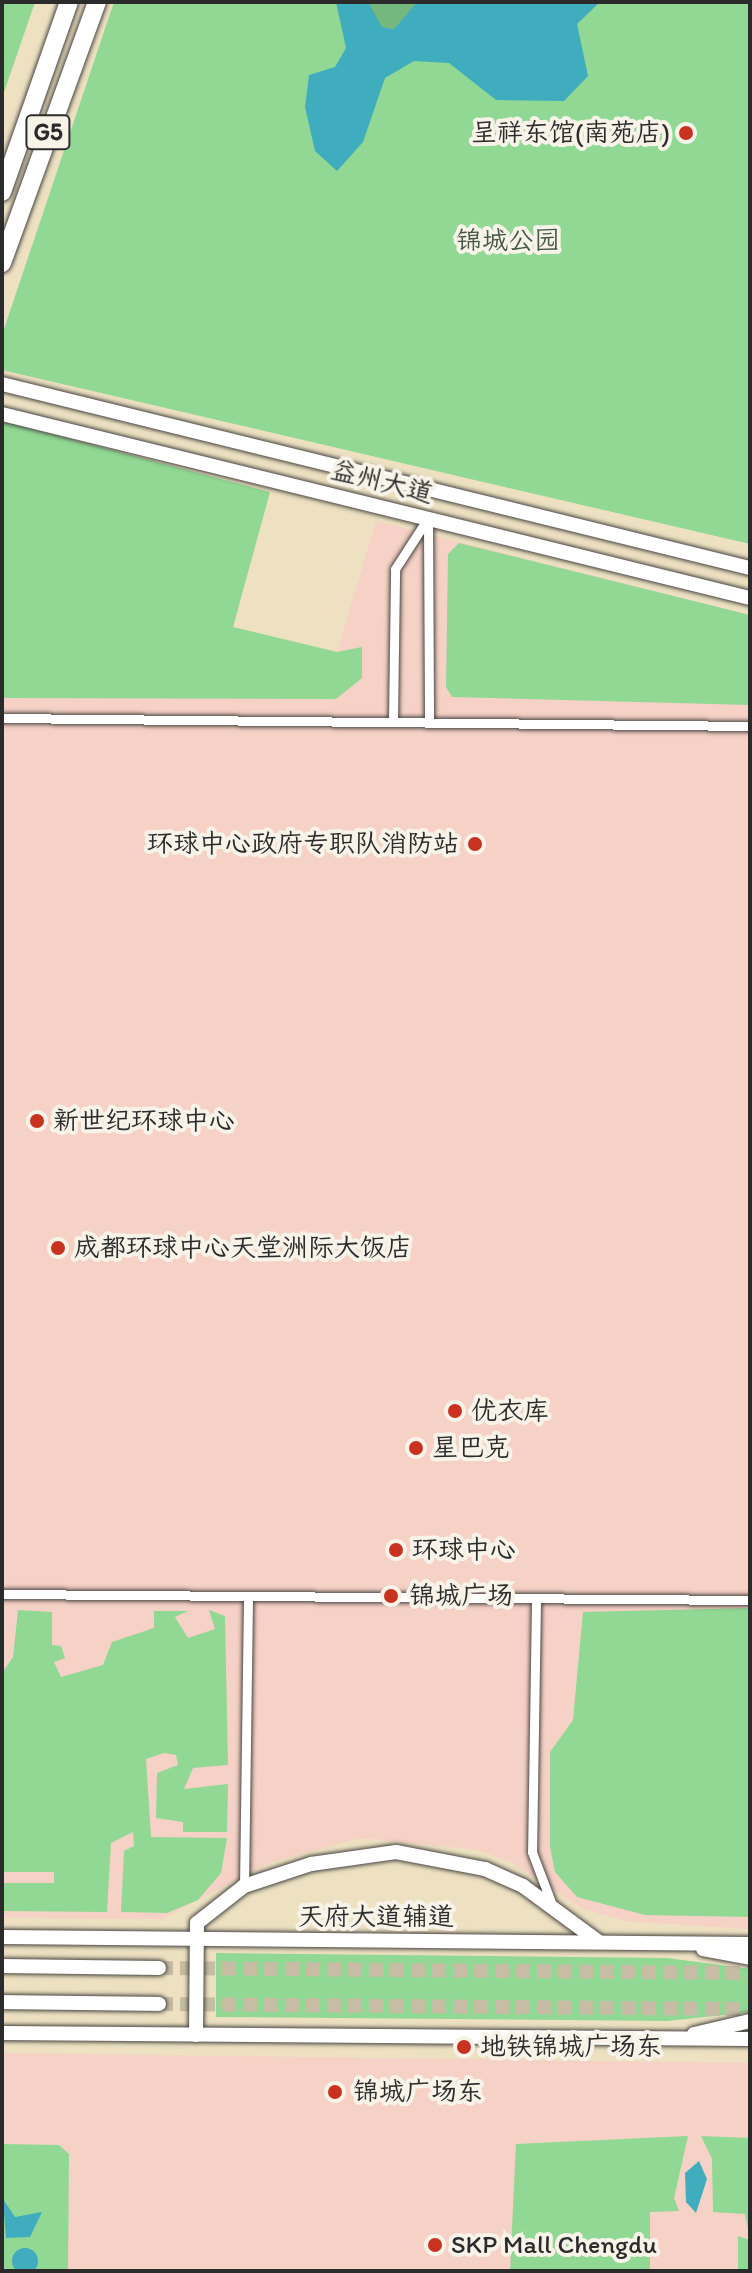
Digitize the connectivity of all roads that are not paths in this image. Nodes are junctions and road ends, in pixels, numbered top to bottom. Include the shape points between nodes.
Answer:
1 (69, 2) edge
2 (97, 2) edge
3 (2, 192) edge
4 (2, 263) edge
5 (2, 384) edge
6 (2, 414) edge
7 (428, 518) junction
8 (750, 568) edge
9 (750, 598) edge
10 (2, 718) edge
11 (393, 720) junction
12 (429, 721) junction
13 (750, 726) edge
14 (2, 1594) edge
15 (248, 1596) junction
16 (750, 1600) edge
17 (536, 1601) junction
18 (244, 1886) junction
19 (556, 1910) junction
20 (2, 1937) edge
21 (197, 1939) junction
22 (599, 1942) junction
23 (676, 1943) junction
24 (750, 1944) edge
25 (750, 1958) edge
26 (2, 1966) edge
27 (159, 1968) tunnel mouth
28 (2, 2002) edge
29 (159, 2004) tunnel mouth
30 (750, 2021) edge
31 (2, 2033) edge
32 (196, 2035) junction
33 (674, 2039) junction
34 (750, 2039) edge

1 - 3 highway, G5
2 - 4 highway, G5
5 - 8 street, 益州大道
6 - 7 street, 益州大道
7 - 9 street, 益州大道
7 - 11 street via 395,569
7 - 12 street
10 - 11 street
11 - 12 street
12 - 13 street
14 - 15 street
15 - 17 street
15 - 18 street
16 - 17 street
17 - 19 street via 532,1852
18 - 19 street via 325,1861 396,1852 485,1869
18 - 21 street via 206,1910
19 - 22 street
20 - 21 street, 天府大道辅道
21 - 22 street, 天府大道辅道
21 - 32 street
22 - 23 street, 天府大道辅道
23 - 24 street, 天府大道辅道
23 - 25 street
26 - 27 street
28 - 29 street
30 - 33 street
31 - 32 street
32 - 33 street
33 - 34 street

